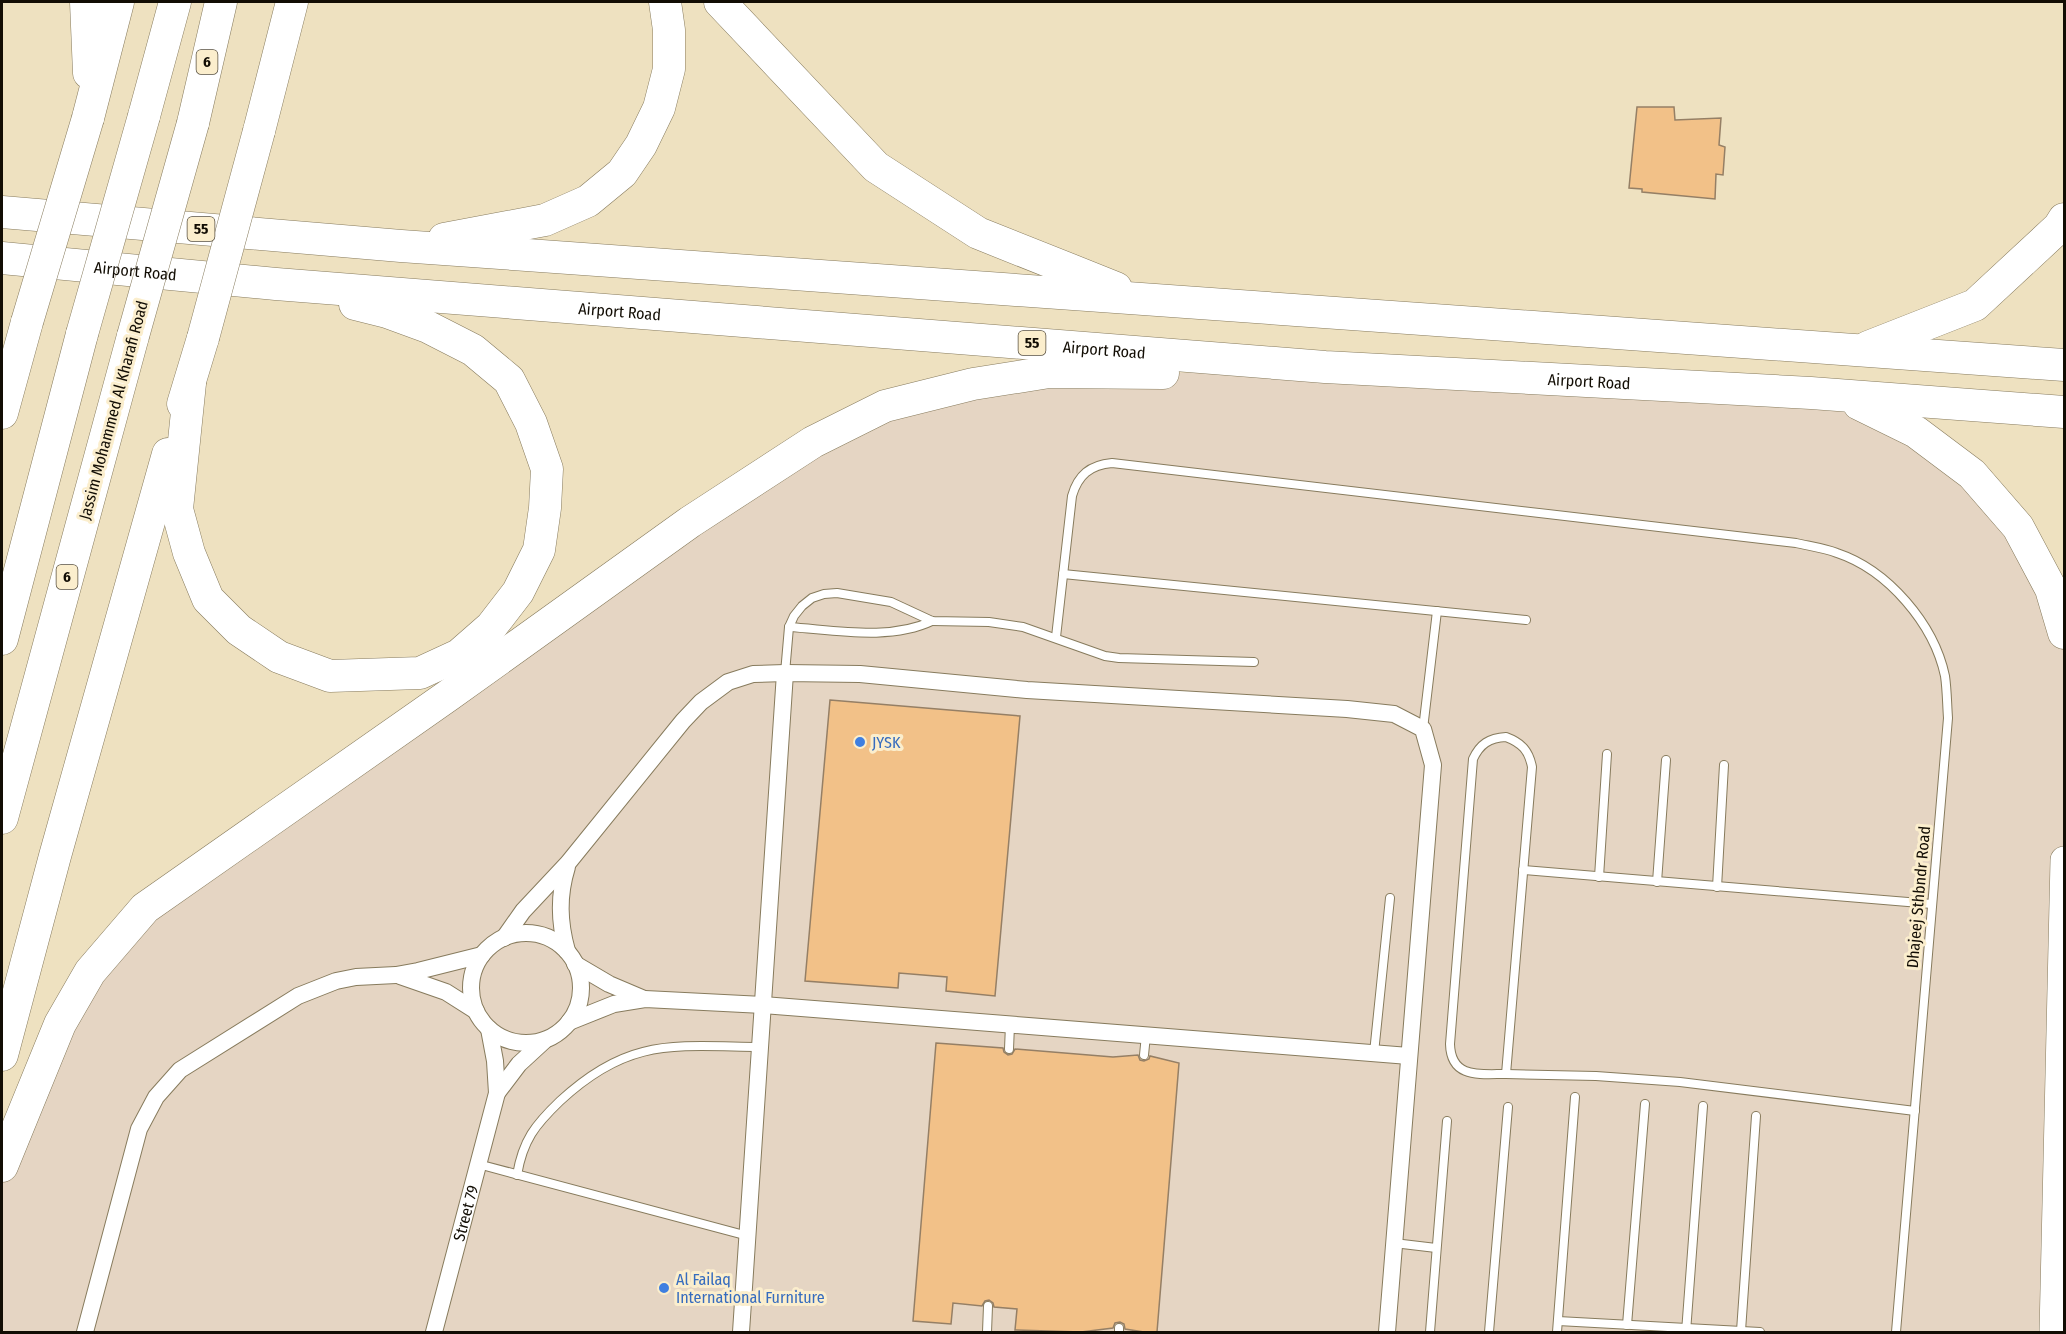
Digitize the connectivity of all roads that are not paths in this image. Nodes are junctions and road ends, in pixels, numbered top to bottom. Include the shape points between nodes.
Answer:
1 (86, 2) edge
2 (117, 2) edge
3 (175, 2) edge
4 (222, 2) edge
5 (292, 2) edge
6 (301, 2) edge
7 (665, 2) edge
8 (720, 2) edge
9 (284, 34) junction
10 (89, 115) junction
11 (2, 212) edge
12 (2064, 219) edge
13 (401, 246) junction
14 (2, 258) edge
15 (276, 284) junction
16 (1144, 300) junction
17 (1860, 351) junction
18 (2064, 365) edge
19 (1325, 367) junction
20 (190, 383) junction
21 (1845, 397) junction
22 (2064, 412) edge
23 (2, 413) edge
24 (1063, 574) junction
25 (1437, 611) junction
26 (1526, 620) dead end
27 (932, 621) junction
28 (789, 627) junction
29 (2064, 633) edge
30 (1056, 637) junction
31 (2, 639) edge
32 (1254, 662) dead end
33 (785, 673) junction
34 (1423, 729) junction
35 (1607, 754) dead end
36 (1666, 760) dead end
37 (1724, 765) dead end
38 (2, 818) edge
39 (2064, 860) edge
40 (568, 863) junction
41 (1523, 870) junction
42 (1599, 877) junction
43 (1657, 882) junction
44 (1717, 886) junction
45 (1390, 898) dead end
46 (1932, 904) junction
47 (504, 938) junction
48 (482, 955) junction
49 (571, 957) junction
50 (396, 975) junction
51 (645, 999) junction
52 (763, 1005) junction
53 (476, 1011) junction
54 (569, 1022) junction
55 (1010, 1025) junction
56 (489, 1029) junction
57 (1146, 1035) junction
58 (546, 1040) junction
59 (760, 1047) junction
60 (1008, 1049) dead end
61 (1374, 1053) junction
62 (2, 1055) edge
63 (1144, 1055) dead end
64 (1409, 1056) junction
65 (1506, 1074) junction
66 (497, 1093) junction
67 (1575, 1097) dead end
68 (1645, 1104) dead end
69 (1702, 1106) dead end
70 (1508, 1107) dead end
71 (1915, 1111) junction
72 (1756, 1116) dead end
73 (1447, 1121) dead end
74 (478, 1164) junction
75 (2, 1166) edge
76 (517, 1174) junction
77 (748, 1236) junction
78 (1394, 1243) junction
79 (1437, 1248) junction
80 (988, 1306) dead end
81 (1558, 1321) junction
82 (1627, 1325) junction
83 (1686, 1330) edge
84 (1741, 1331) edge
85 (85, 1332) edge
86 (434, 1332) edge
87 (741, 1332) edge
88 (987, 1332) edge
89 (1387, 1332) edge
90 (1430, 1332) edge
91 (1489, 1332) edge
92 (1557, 1332) edge
93 (1760, 1332) edge
94 (1896, 1332) edge
95 (2053, 1332) edge

1 - 10 highway
2 - 10 highway
3 - 31 highway, bridge
4 - 38 highway, Jassim Mohammed Al Kharafi Road / 6, bridge via 193,123
5 - 9 highway
6 - 9 highway
7 - 13 highway via 669,69 659,108 622,173 588,201 545,220
8 - 16 highway via 876,167 978,233
9 - 20 highway, bridge
10 - 23 highway, bridge
11 - 13 highway, 55
12 - 17 highway via 1975,306
13 - 16 highway, 55
14 - 15 highway, Airport Road / 55
15 - 19 highway, Airport Road / 55
15 - 20 highway via 387,312 428,327 473,350 509,380 531,423 547,469 545,508 539,550 518,592 491,627 459,655 420,673 330,676 279,657 239,630 208,599 177,509
16 - 17 highway, 55
17 - 18 highway, 55
19 - 21 highway, Airport Road / 55
19 - 75 highway via 1262,372 1049,372 973,384 885,406 813,442 690,522 145,908 90,972 60,1024
20 - 62 highway via 135,568
21 - 22 highway, Airport Road / 55
21 - 29 highway via 1916,432 1972,474 2018,527 2051,589
24 - 25 lane
24 - 30 lane, Dhajeej Sthbndr Road
24 - 46 lane, Dhajeej Sthbndr Road via 1075,486 1090,469 1112,463 1796,543 1838,553 1875,572 1906,600 1930,636 1944,675 1948,718
25 - 26 lane
25 - 34 lane
27 - 28 lane via 896,632
27 - 28 lane via 891,602 837,592 812,598
27 - 30 lane via 1006,623
28 - 33 lane
30 - 32 lane via 1119,658
33 - 34 street via 860,674 1027,690 1347,709 1394,714
33 - 40 street via 753,674 728,682 701,702
33 - 52 street
34 - 64 street via 1433,765
35 - 42 lane
36 - 43 lane
37 - 44 lane
39 - 95 main road
40 - 47 street via 523,911
40 - 49 street via 560,916
41 - 42 lane
41 - 65 lane
41 - 65 lane via 1530,757 1516,741 1495,738 1485,742 1473,759 1450,1053 1459,1068 1467,1072
42 - 43 lane
43 - 44 lane
44 - 46 lane
45 - 61 lane
46 - 71 lane, Dhajeej Sthbndr Road
47 - 48 street
47 - 49 street via 524,933 544,936
48 - 50 street
48 - 53 street via 472,976
49 - 51 street via 609,984
49 - 54 street via 581,988 576,1012
50 - 53 street via 446,992
50 - 85 street via 356,977 298,996 195,1059 167,1082 139,1129
51 - 52 street
51 - 54 street via 614,1004
52 - 55 street
52 - 59 street
53 - 56 street
54 - 58 street
55 - 57 street
55 - 60 lane
56 - 58 street via 516,1042
56 - 66 street, Street 79
57 - 61 street
57 - 63 lane
58 - 66 street, Street 79 via 519,1064
59 - 76 lane via 654,1048 610,1063 590,1075 541,1119 524,1145
59 - 77 street
61 - 64 street
64 - 78 street
65 - 71 lane via 1680,1082
66 - 74 street, Street 79
67 - 81 lane
68 - 82 lane
69 - 83 lane
70 - 91 lane
71 - 94 lane, Dhajeej Sthbndr Road
72 - 84 lane
73 - 79 lane
74 - 76 lane
74 - 86 street, Street 79
76 - 77 lane
77 - 87 street
78 - 79 lane
78 - 89 street
79 - 90 lane
80 - 88 lane
81 - 82 lane
81 - 92 lane
82 - 83 lane
83 - 84 lane
84 - 93 lane

